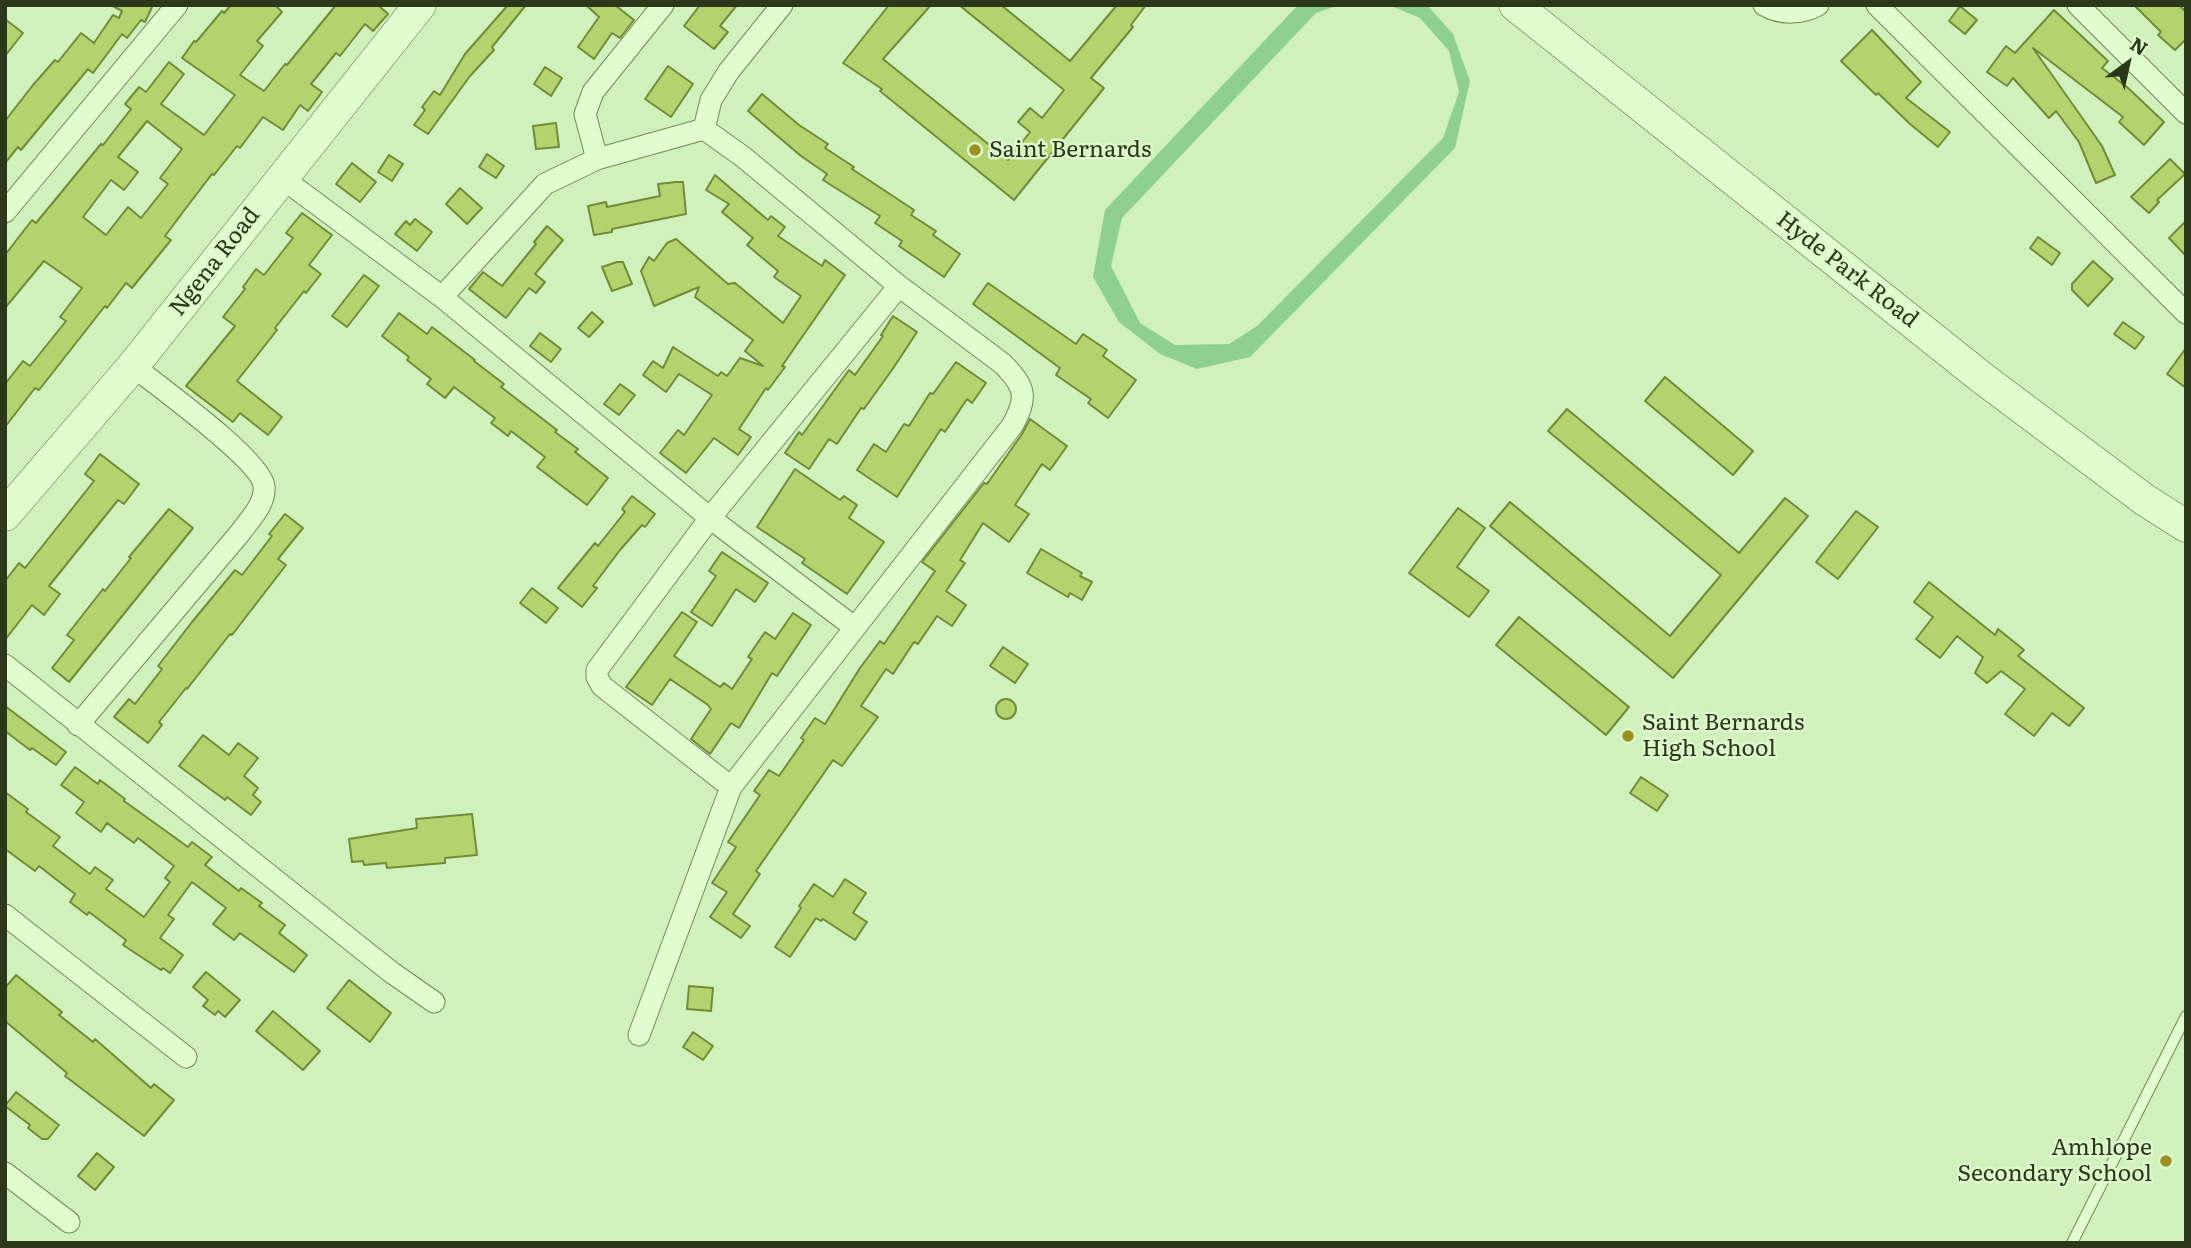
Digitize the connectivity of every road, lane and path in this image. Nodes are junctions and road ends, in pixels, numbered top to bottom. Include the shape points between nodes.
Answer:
1 (177, 5) edge
2 (420, 5) edge
3 (663, 5) edge
4 (782, 5) edge
5 (1515, 5) edge
6 (1764, 5) edge
7 (1818, 5) edge
8 (1877, 5) edge
9 (2078, 5) edge
10 (2186, 113) edge
11 (704, 130) junction
12 (597, 159) junction
13 (282, 178) junction
14 (5, 212) edge
15 (899, 286) junction
16 (442, 297) junction
17 (2186, 313) edge
18 (133, 366) junction
19 (5, 515) edge
20 (710, 518) junction
21 (2186, 526) edge
22 (854, 627) junction
23 (5, 665) edge
24 (78, 725) junction
25 (731, 787) junction
26 (5, 915) edge
27 (434, 1003) dead end
28 (2186, 1016) edge
29 (639, 1035) dead end
30 (186, 1057) dead end
31 (5, 1173) edge
32 (69, 1222) dead end
33 (2072, 1243) edge

1 - 14 street
2 - 13 street, Ngena Road
3 - 12 street via 593,92 585,114
4 - 11 street via 729,71 711,100
5 - 21 street, Hyde Park Road via 1981,377
6 - 7 street via 1805,13
8 - 17 street
9 - 10 street
11 - 12 street
11 - 15 street
12 - 16 street via 545,184
13 - 16 street
13 - 18 street, Ngena Road
15 - 20 street
15 - 22 street via 1003,364 1017,378 1023,406
16 - 20 street
18 - 19 street, Ngena Road
18 - 24 street via 256,468 264,485 262,501
20 - 22 street
20 - 25 street via 603,660 597,677 602,686
22 - 25 street
23 - 24 street
24 - 27 street
25 - 29 street
26 - 30 street
28 - 33 lane
31 - 32 street

